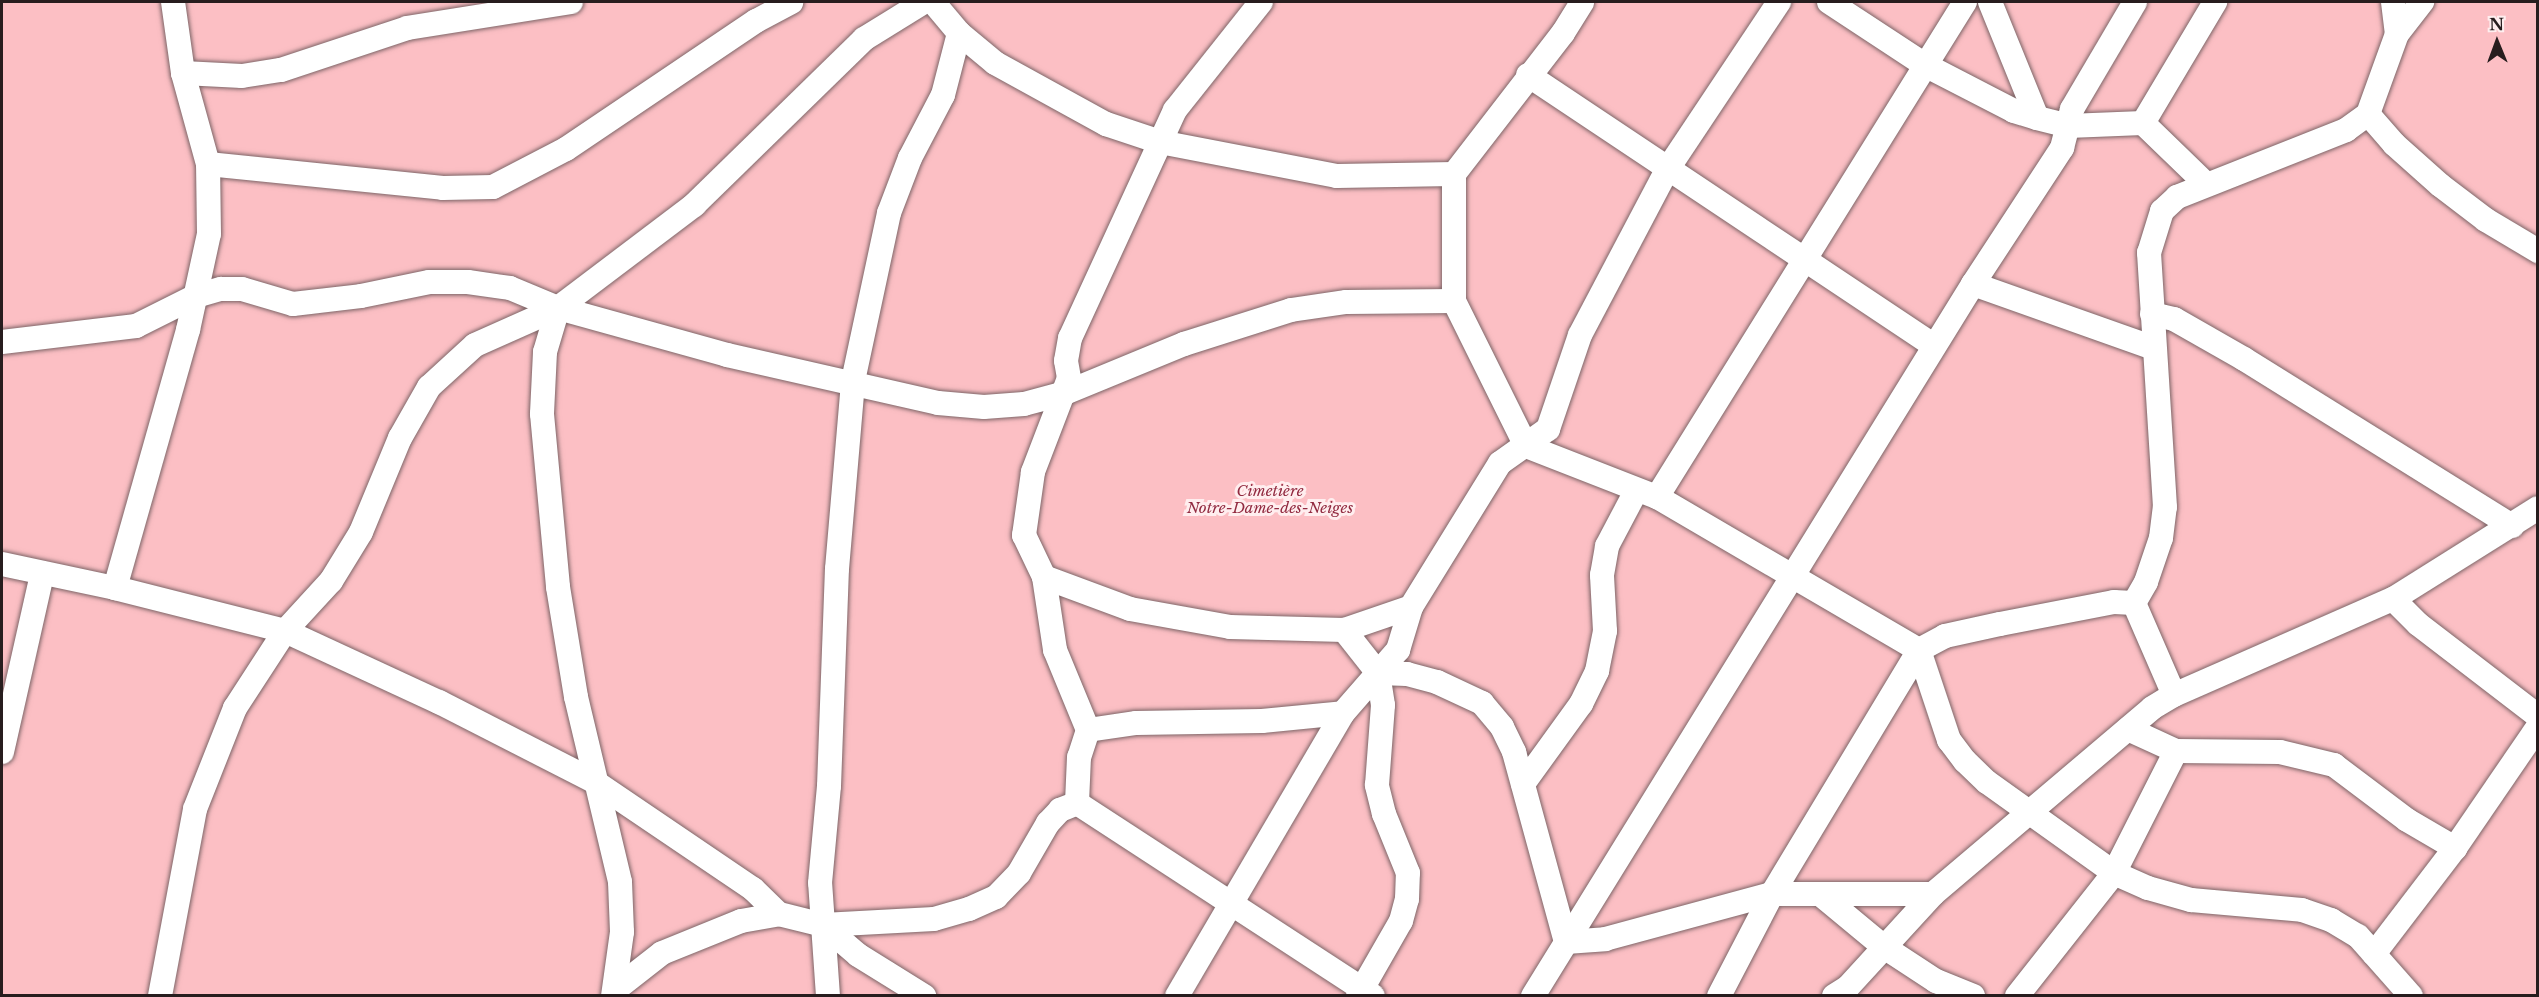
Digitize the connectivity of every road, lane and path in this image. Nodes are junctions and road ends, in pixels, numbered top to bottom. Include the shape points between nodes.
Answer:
1 (173, 2) edge
2 (572, 2) edge
3 (791, 2) edge
4 (924, 2) edge
5 (933, 2) edge
6 (1261, 2) edge
7 (1582, 2) edge
8 (1779, 2) edge
9 (1829, 2) edge
10 (1965, 2) edge
11 (1990, 2) edge
12 (2135, 2) edge
13 (2215, 2) edge
14 (2393, 2) edge
15 (2422, 2) edge
16 (959, 33) junction
17 (2397, 34) junction
18 (1925, 65) junction
19 (183, 73) junction
20 (1528, 75) junction
21 (2368, 114) junction
22 (2037, 118) junction
23 (2143, 123) junction
24 (2068, 126) junction
25 (1160, 142) junction
26 (208, 164) junction
27 (1667, 170) junction
28 (1454, 174) junction
29 (2206, 184) junction
30 (2538, 252) edge
31 (1805, 257) junction
32 (1972, 284) junction
33 (196, 296) junction
34 (1454, 301) junction
35 (558, 308) junction
36 (2152, 314) junction
37 (2, 342) edge
38 (1934, 346) junction
39 (2154, 348) junction
40 (853, 381) junction
41 (1065, 393) junction
42 (1526, 446) junction
43 (1647, 494) junction
44 (2538, 508) edge
45 (2512, 526) junction
46 (2, 564) edge
47 (42, 574) junction
48 (1793, 574) junction
49 (1044, 577) junction
50 (115, 588) junction
51 (2393, 599) junction
52 (2134, 603) junction
53 (1411, 607) junction
54 (1344, 630) junction
55 (285, 631) junction
56 (1919, 650) junction
57 (1378, 673) junction
58 (2174, 695) junction
59 (1343, 713) junction
60 (2538, 716) edge
61 (2538, 727) edge
62 (2128, 729) junction
63 (1088, 730) junction
64 (2176, 751) junction
65 (2, 752) edge
66 (595, 782) junction
67 (1523, 784) junction
68 (1077, 803) junction
69 (2029, 813) junction
70 (2455, 848) junction
71 (2114, 873) junction
72 (1772, 894) junction
73 (1820, 894) junction
74 (1933, 894) junction
75 (1231, 906) junction
76 (779, 914) junction
77 (823, 925) junction
78 (1566, 942) junction
79 (1884, 947) junction
80 (2374, 954) junction
81 (615, 992) edge
82 (1364, 993) edge
83 (2410, 995) edge
84 (160, 996) edge
85 (828, 996) edge
86 (924, 996) edge
87 (1177, 996) edge
88 (1533, 996) edge
89 (1719, 996) edge
90 (1834, 996) edge
91 (1973, 996) edge
92 (2017, 996) edge

1 - 19 lane
2 - 19 lane via 408,28 281,70 242,76
3 - 26 lane via 756,21 566,149 493,187 443,188
4 - 35 lane via 864,39 694,205
5 - 16 lane
6 - 25 lane via 1175,110
7 - 20 lane via 1563,33
8 - 27 lane
9 - 18 lane
10 - 18 lane
11 - 22 lane
12 - 24 lane via 2072,109
13 - 23 lane
14 - 17 lane
15 - 17 lane
16 - 25 lane via 995,63 1106,124
16 - 40 lane via 943,95 910,158 889,213
17 - 21 lane
18 - 22 lane via 2014,111
18 - 31 lane
19 - 26 lane
20 - 27 lane
20 - 28 lane
21 - 29 lane via 2346,130
21 - 30 lane via 2394,144 2440,185
22 - 24 lane
23 - 24 lane
23 - 29 lane
24 - 32 lane via 2062,148
25 - 28 lane via 1337,176
25 - 41 lane via 1070,338
26 - 33 lane via 209,234
27 - 31 lane
27 - 42 lane via 1580,335 1548,429
28 - 34 lane
29 - 36 lane via 2177,197 2162,211 2154,229 2149,253
31 - 38 lane
31 - 43 lane
32 - 38 lane
32 - 39 lane
33 - 35 lane via 221,289 242,289 293,304 429,282 468,282 510,288
33 - 37 lane via 136,326
33 - 50 lane
34 - 41 lane via 1346,302 1291,310 1184,344
34 - 42 lane
35 - 40 lane via 727,355
35 - 55 lane via 475,345 429,387 400,438 361,532 331,581
35 - 66 lane via 545,352 542,414 558,587
36 - 39 lane
36 - 45 lane via 2174,319 2244,359
38 - 48 lane
39 - 52 lane via 2165,507 2161,538 2146,582
40 - 41 lane via 938,403 984,407 1024,404
40 - 77 lane via 837,569 829,786 820,883
41 - 49 lane via 1053,413 1033,472 1023,518 1024,535
42 - 43 lane
42 - 53 lane via 1514,450 1500,463
43 - 48 lane
43 - 67 lane via 1607,546 1602,575 1605,631 1597,671 1581,704
44 - 45 lane
45 - 51 lane
46 - 47 lane
47 - 50 lane
47 - 65 lane
48 - 56 lane
48 - 78 lane
49 - 54 lane via 1130,609 1178,620 1230,627
49 - 63 lane via 1055,650
50 - 55 lane
51 - 58 lane
51 - 60 lane via 2418,624
52 - 56 lane via 2114,602 1945,636
52 - 58 lane
53 - 54 lane
53 - 57 lane via 1398,650
54 - 57 lane
55 - 66 lane via 439,702
55 - 84 lane via 235,708 195,809
56 - 69 lane via 1949,740 1987,782
56 - 72 lane
57 - 59 lane
57 - 67 lane via 1427,679 1482,703 1502,727
57 - 82 lane via 1383,705 1377,785 1384,814 1408,873 1407,899 1401,921
58 - 62 lane
59 - 63 lane via 1262,721 1136,723
59 - 75 lane
61 - 70 lane
62 - 64 lane
62 - 69 lane
63 - 68 lane via 1079,757
64 - 70 lane via 2280,752 2334,765 2407,820
64 - 71 lane
66 - 76 lane via 753,889
66 - 81 lane via 620,882 622,932
67 - 78 lane
68 - 75 lane
68 - 77 lane via 1060,810 1048,823 1019,873 996,897 934,919
69 - 71 lane
69 - 74 lane
70 - 80 lane
71 - 80 lane via 2191,900 2302,910 2331,920 2358,936
71 - 92 lane
72 - 73 lane
72 - 78 lane via 1605,939
72 - 89 lane
73 - 74 lane
73 - 79 lane
74 - 79 lane
75 - 82 lane
75 - 87 lane
76 - 77 lane
76 - 81 lane via 741,921 662,953
77 - 85 lane
77 - 86 lane via 858,955
78 - 88 lane
79 - 90 lane via 1847,988
79 - 91 lane via 1936,981
80 - 83 lane

